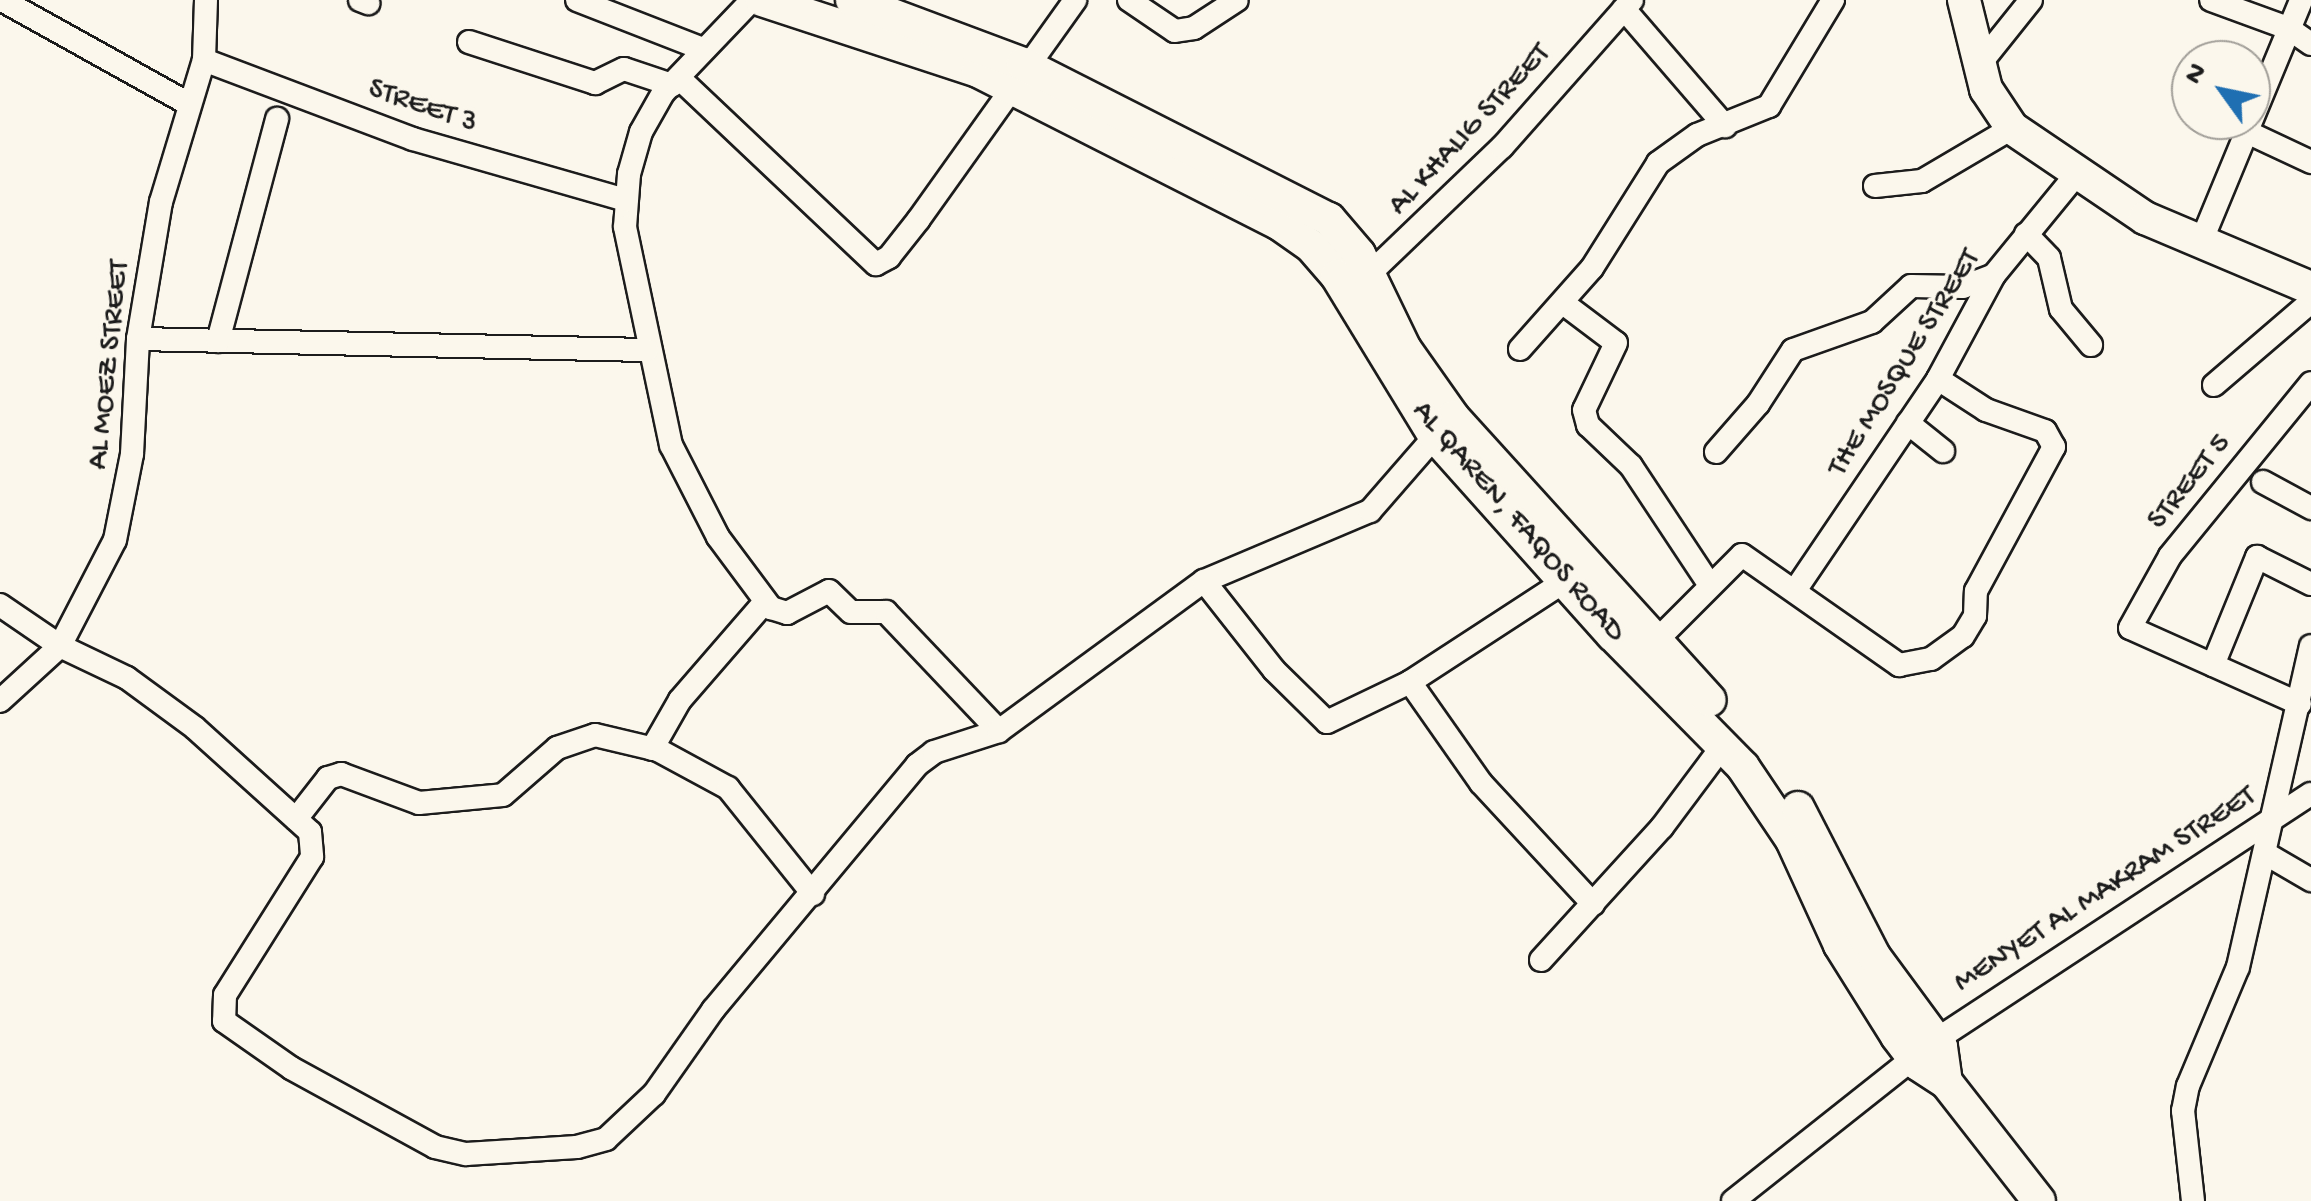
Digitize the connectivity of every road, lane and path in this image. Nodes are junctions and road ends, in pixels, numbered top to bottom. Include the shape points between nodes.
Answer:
1 (2, 0) edge
2 (577, 0) edge
3 (752, 0) edge
4 (762, 0) edge
5 (852, 0) edge
6 (1075, 0) edge
7 (1129, 0) edge
8 (1237, 0) edge
9 (1832, 0) edge
10 (1964, 0) edge
11 (2031, 0) edge
12 (2211, 0) edge
13 (2301, 0) edge
14 (205, 1) edge
15 (1628, 5) edge
16 (2288, 28) junction
17 (469, 42) dead end
18 (2311, 44) edge
19 (703, 50) junction
20 (204, 60) junction
21 (1979, 64) junction
22 (2271, 70) edge
23 (1016, 74) junction
24 (675, 81) junction
25 (189, 104) junction
26 (277, 119) dead end
27 (1725, 126) junction
28 (2012, 128) junction
29 (2243, 140) edge
30 (2263, 140) edge
31 (2311, 162) edge
32 (2075, 176) junction
33 (1875, 186) dead end
34 (626, 200) junction
35 (2026, 234) junction
36 (2200, 242) junction
37 (1994, 274) junction
38 (1358, 284) junction
39 (2311, 288) edge
40 (1563, 302) junction
41 (2311, 302) edge
42 (138, 339) junction
43 (218, 341) junction
44 (2091, 346) dead end
45 (1520, 349) dead end
46 (647, 350) junction
47 (1938, 380) junction
48 (2311, 383) edge
49 (2214, 385) dead end
50 (1908, 423) junction
51 (1443, 426) junction
52 (1943, 451) dead end
53 (1716, 452) dead end
54 (2263, 482) dead end
55 (2311, 508) edge
56 (1530, 523) junction
57 (1204, 581) junction
58 (1565, 581) junction
59 (1710, 584) junction
60 (2311, 584) edge
61 (1796, 589) junction
62 (765, 602) junction
63 (0, 605) edge
64 (1621, 626) junction
65 (1654, 642) junction
66 (60, 646) junction
67 (2311, 646) edge
68 (2214, 665) junction
69 (1410, 682) junction
70 (0, 701) edge
71 (2300, 704) junction
72 (999, 731) junction
73 (1724, 744) junction
74 (652, 749) junction
75 (2311, 794) edge
76 (2278, 814) junction
77 (296, 818) junction
78 (2268, 856) junction
79 (2311, 880) edge
80 (813, 894) junction
81 (1594, 904) junction
82 (1540, 960) dead end
83 (1924, 1049) junction
84 (2028, 1198) edge
85 (1733, 1201) edge
86 (2193, 1201) edge

1 - 25 street
2 - 19 street
3 - 19 street
4 - 23 main road, AL QAREN, FAQOS ROAD
5 - 23 main road, AL QAREN, FAQOS ROAD
6 - 23 street
7 - 8 street via 1165,28 1185,31
9 - 27 street via 1780,94 1756,116
10 - 21 main road
11 - 21 street
12 - 16 street
13 - 16 street
14 - 20 street, AL MOEZ STREET
15 - 27 street
15 - 38 street, AL KHALIG STREET via 1502,147
16 - 18 street
16 - 22 street
17 - 24 street via 594,83 624,69
19 - 24 street
20 - 25 street, AL MOEZ STREET
20 - 34 street, STREET 3 via 413,139
21 - 28 main road
23 - 24 street via 919,218 876,264
23 - 38 main road, AL QAREN, FAQOS ROAD via 1278,222
24 - 34 street via 641,132
25 - 42 street, AL MOEZ STREET via 161,202
26 - 43 street
27 - 40 street via 1676,146 1658,163 1603,253
28 - 32 main road
28 - 33 street via 1922,182
29 - 36 street
30 - 31 street
32 - 35 street, THE MOSQUE STREET
32 - 36 main road
34 - 46 street
35 - 37 street, THE MOSQUE STREET
35 - 44 street via 2050,258 2061,309
36 - 39 main road
37 - 47 street, THE MOSQUE STREET
37 - 53 street via 1963,288 1911,286 1872,322 1793,350
38 - 51 main road, AL QAREN, FAQOS ROAD
40 - 45 street
40 - 59 street via 1616,343 1584,410 1588,425 1631,466
41 - 49 street
42 - 43 street
42 - 66 street, AL MOEZ STREET via 132,454 119,526 98,584
43 - 46 street
46 - 62 street via 678,465
47 - 50 street, THE MOSQUE STREET
47 - 61 street via 2053,441 2022,514 1976,591 1970,627 1931,659 1900,665
48 - 68 street, STREET 5 via 2170,556 2130,628
50 - 52 street
50 - 61 street, THE MOSQUE STREET
51 - 56 main road, AL QAREN, FAQOS ROAD
51 - 57 street via 1370,511
54 - 55 street
56 - 58 main road, AL QAREN, FAQOS ROAD
56 - 64 main road, AL QAREN, FAQOS ROAD
57 - 69 street via 1320,720 1335,722
57 - 72 street
58 - 64 main road, AL QAREN, FAQOS ROAD
58 - 69 street
59 - 61 street via 1736,557 1748,555
59 - 65 street
60 - 68 street via 2256,558
62 - 72 street via 786,613 829,592 851,612 886,612
62 - 74 street via 680,700
63 - 66 street
64 - 65 main road, AL QAREN, FAQOS ROAD
64 - 73 main road, AL QAREN, FAQOS ROAD
65 - 83 main road, AL QAREN, FAQOS ROAD via 1776,775
66 - 70 street, AL MOEZ STREET
66 - 77 street via 127,678
67 - 71 street
68 - 71 street
69 - 81 street via 1481,784
71 - 76 street
72 - 80 street via 934,752 917,765
73 - 81 street
73 - 83 main road, AL QAREN, FAQOS ROAD via 1777,815 1840,945
74 - 77 street via 582,736 557,748 503,795 418,804 341,774 328,778
74 - 80 street via 728,788
75 - 76 street, MENYET AL MAKRAM STREET
76 - 78 street
76 - 83 street, MENYET AL MAKRAM STREET
77 - 80 street via 310,832 312,856 225,995 224,1022 435,1147 466,1154 606,1139 654,1094 702,1024
78 - 79 street
78 - 86 street via 2238,966 2188,1086 2183,1111
81 - 82 street
83 - 84 main road, AL QAREN, FAQOS ROAD
83 - 85 street, MENYET AL MAKRAM STREET

